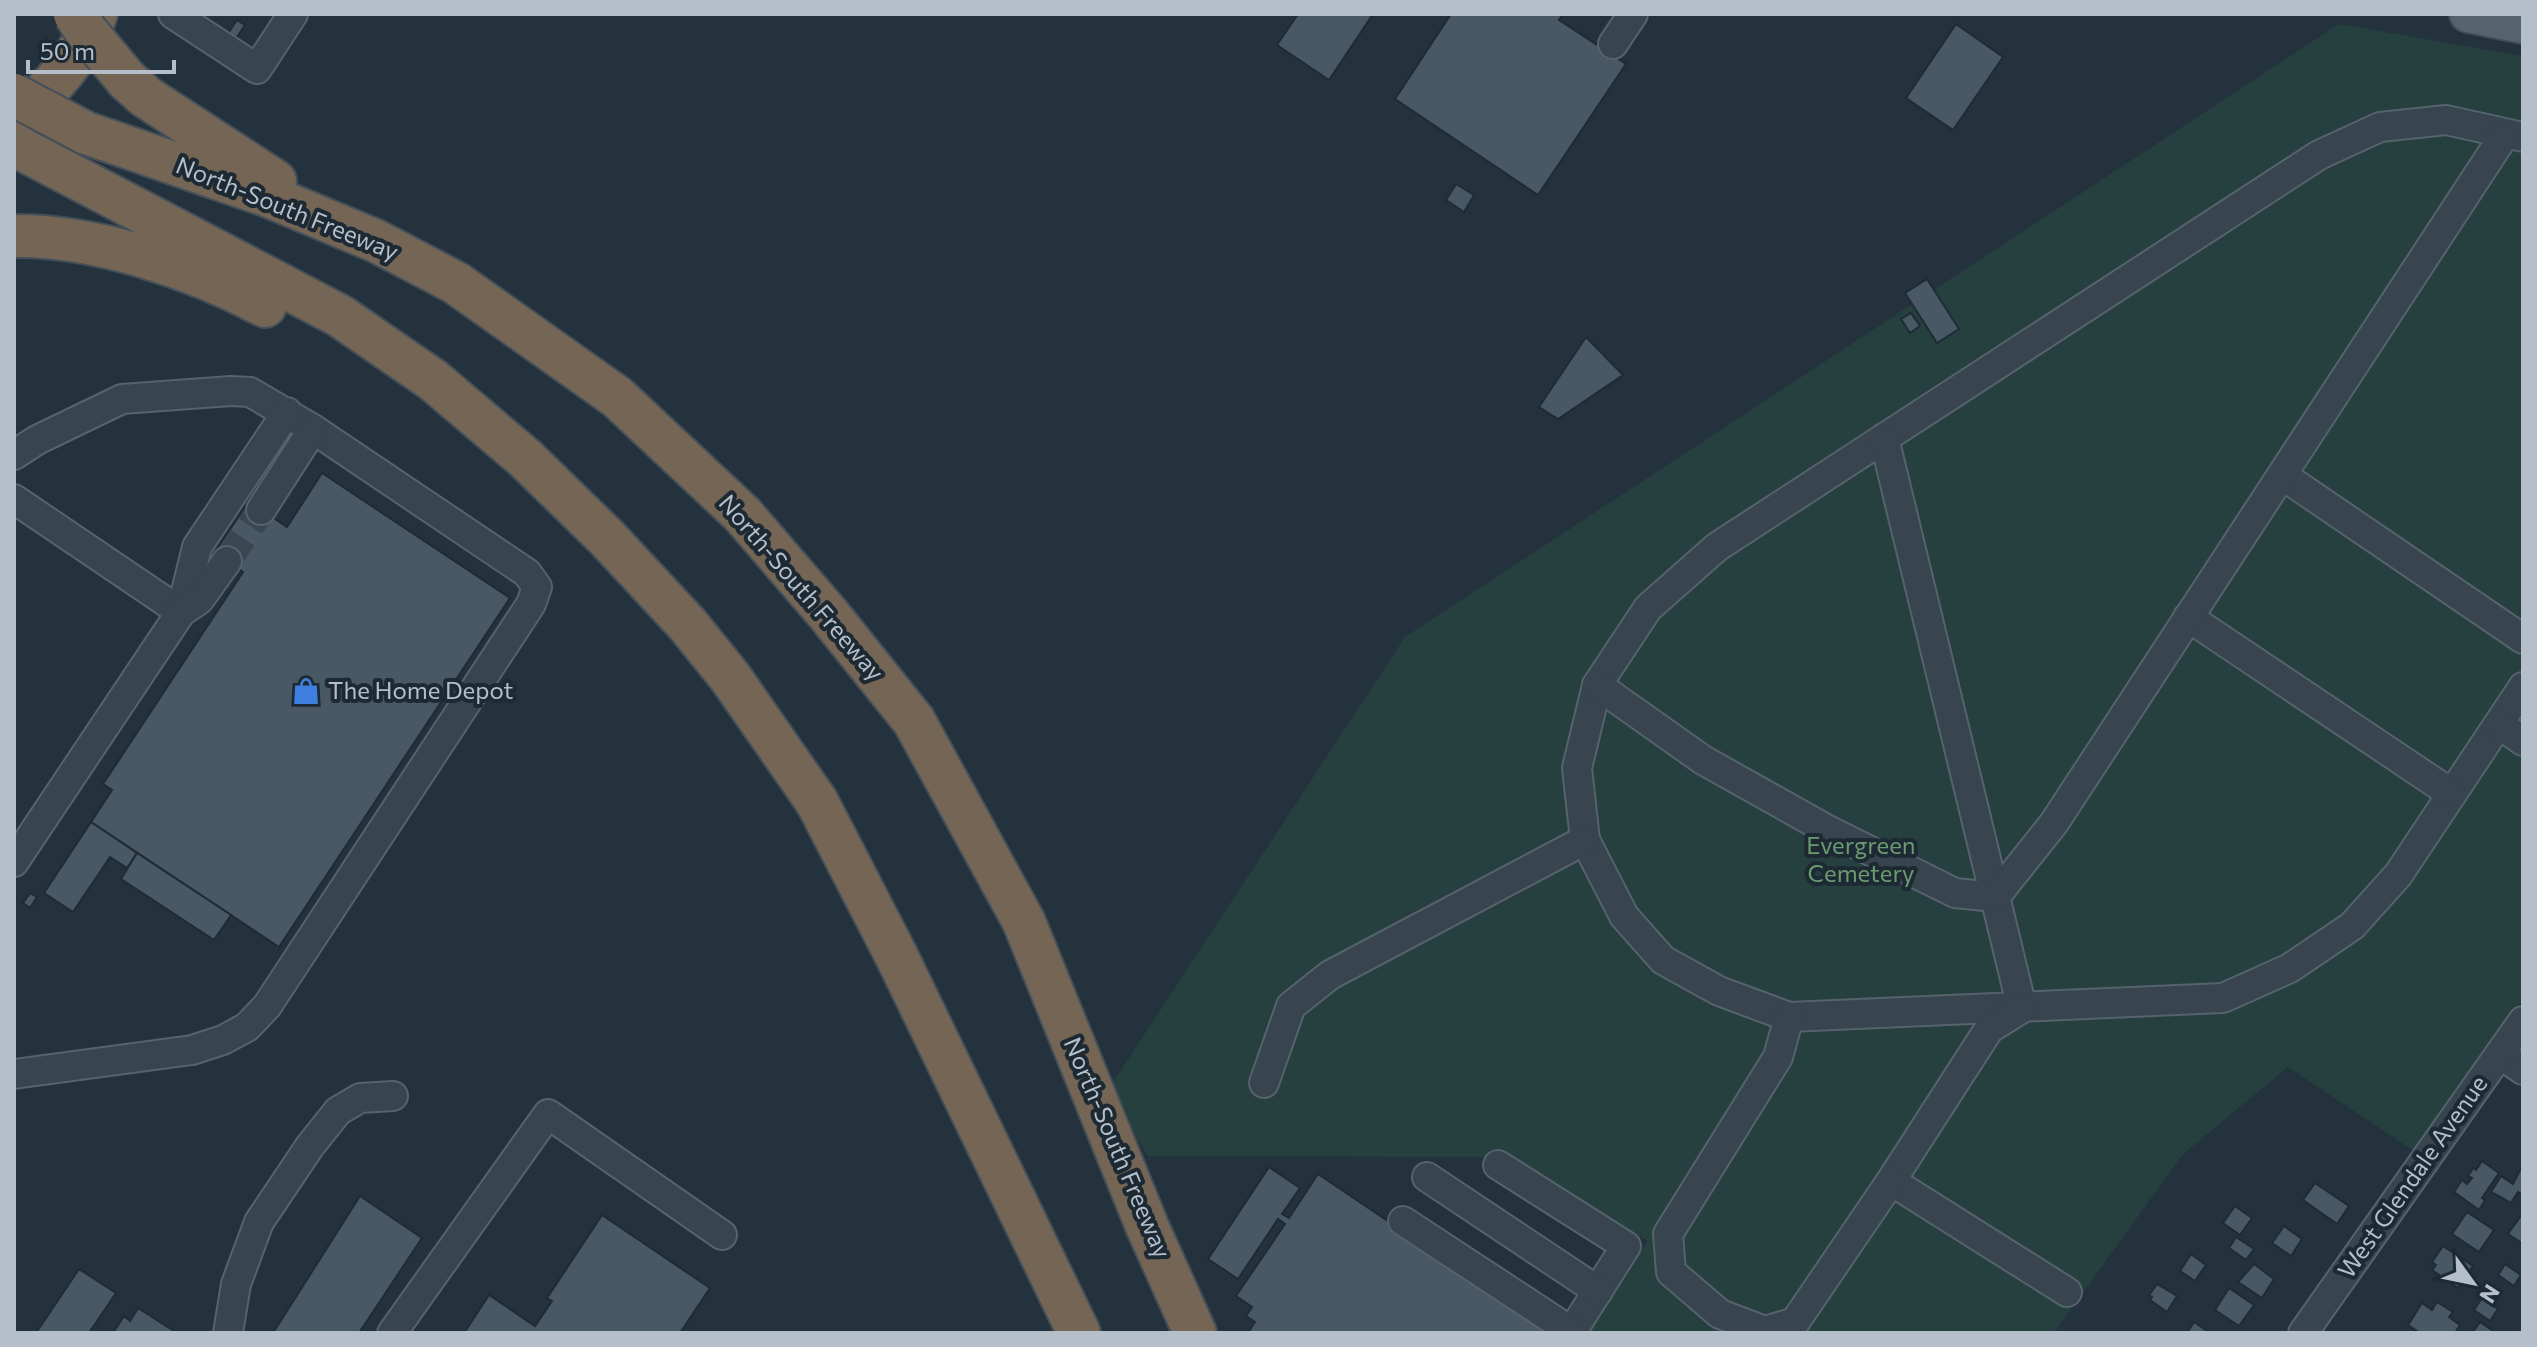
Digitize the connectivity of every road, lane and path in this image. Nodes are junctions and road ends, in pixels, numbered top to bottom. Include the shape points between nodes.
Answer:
1 (75, 14) edge
2 (96, 14) edge
3 (173, 14) edge
4 (293, 14) edge
5 (1633, 14) edge
6 (2468, 14) edge
7 (2523, 25) edge
8 (1613, 44) dead end
9 (14, 95) edge
10 (14, 119) edge
11 (2514, 135) edge
12 (28, 152) edge
13 (14, 236) edge
14 (376, 241) junction
15 (287, 412) junction
16 (313, 429) junction
17 (1884, 438) junction
18 (14, 455) edge
19 (2282, 475) junction
20 (14, 499) edge
21 (261, 510) tunnel mouth
22 (608, 539) junction
23 (227, 561) tunnel mouth
24 (181, 612) junction
25 (2188, 617) junction
26 (2523, 639) edge
27 (1597, 685) junction
28 (2523, 687) edge
29 (2499, 724) junction
30 (2523, 741) edge
31 (2452, 794) junction
32 (1585, 840) junction
33 (14, 862) edge
34 (1995, 897) junction
35 (2022, 1008) junction
36 (1789, 1017) junction
37 (2521, 1027) edge
38 (2500, 1054) junction
39 (2523, 1070) edge
40 (14, 1074) edge
41 (1264, 1083) dead end
42 (393, 1096) dead end
43 (1498, 1165) dead end
44 (1427, 1177) dead end
45 (1891, 1181) junction
46 (1403, 1221) dead end
47 (722, 1235) dead end
48 (1598, 1291) junction
49 (2067, 1292) dead end
50 (228, 1333) edge
51 (392, 1333) edge
52 (1079, 1333) edge
53 (1195, 1333) edge
54 (1572, 1333) edge
55 (2303, 1333) edge

1 - 14 highway, bridge via 146,97
2 - 10 highway via 77,54 49,91
3 - 4 street via 257,69
5 - 8 street
6 - 7 main road
9 - 14 highway, North-South Freeway, bridge via 86,133 266,195
11 - 17 street via 2446,120 2380,127 2319,155
11 - 19 street
12 - 22 highway via 340,316 433,380 526,459
13 - 22 highway via 101,245 254,300 405,391
14 - 53 highway, North-South Freeway via 456,283 617,397 742,514 914,721 1024,922
15 - 16 street
15 - 18 street via 250,392 122,399
15 - 24 street via 197,547
16 - 21 street
16 - 40 street via 527,573 537,587 531,604 267,1006 247,1027 192,1050
17 - 27 street via 1717,547 1648,608
17 - 34 street
19 - 25 street
19 - 26 street
20 - 24 street
22 - 52 highway via 730,677 817,802
23 - 24 street via 199,600
24 - 33 street
25 - 31 street
25 - 34 street via 2054,823
27 - 32 street via 1577,768
27 - 34 street via 1703,760 1826,829 1955,893
28 - 29 street
29 - 30 street
29 - 31 street
31 - 35 street via 2398,875 2352,926 2290,968 2223,998
32 - 36 street via 1624,916 1663,960 1719,991
32 - 41 street via 1330,975 1291,1006
34 - 35 street
35 - 36 street
35 - 45 street via 1989,1029
36 - 45 street via 1778,1057 1668,1234 1671,1272 1720,1314 1765,1331 1795,1322
37 - 38 street, West Glendale Avenue
38 - 39 street
38 - 55 street, West Glendale Avenue
42 - 50 street via 360,1098 338,1111 310,1146 259,1222 236,1284
43 - 48 street via 1626,1246
44 - 48 street
45 - 49 street
46 - 54 street
47 - 51 street via 548,1114
48 - 54 street

